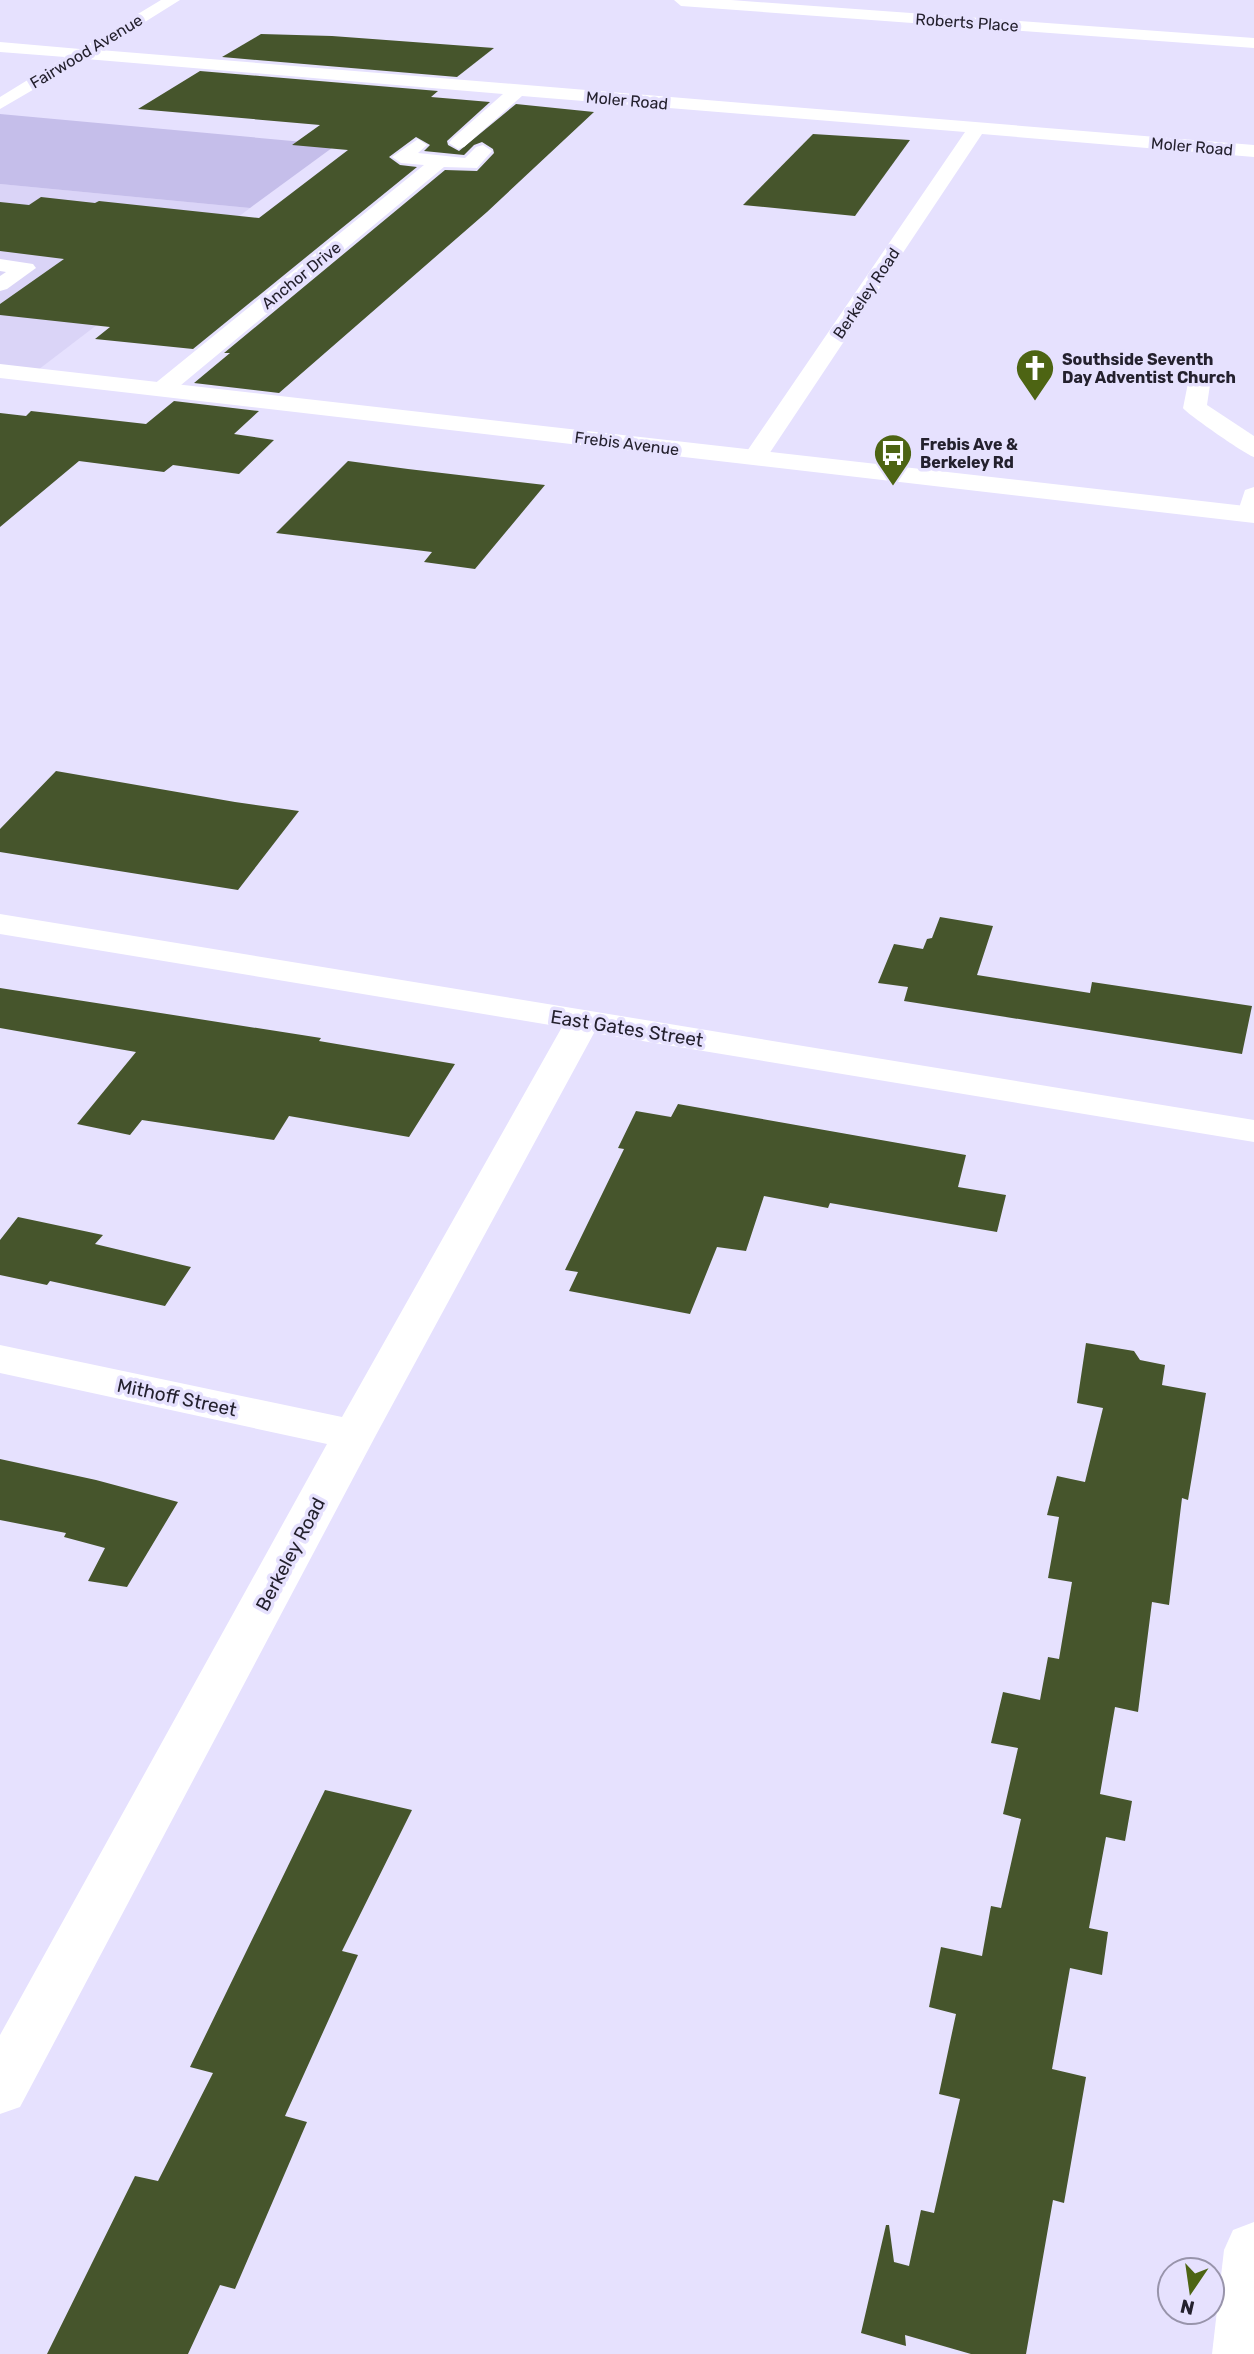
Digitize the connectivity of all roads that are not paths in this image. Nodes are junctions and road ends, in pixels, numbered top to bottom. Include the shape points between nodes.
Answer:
1 (172, 0) edge
2 (681, 1) edge
3 (813, 5) edge
4 (1254, 43) edge
5 (0, 47) edge
6 (80, 54) junction
7 (354, 61) dead end
8 (466, 70) dead end
9 (332, 75) junction
10 (448, 85) junction
11 (517, 91) junction
12 (0, 104) edge
13 (977, 128) junction
14 (458, 143) junction
15 (1254, 151) edge
16 (440, 161) junction
17 (0, 265) edge
18 (0, 285) edge
19 (0, 371) edge
20 (1200, 378) dead end
21 (161, 390) junction
22 (1254, 450) edge
23 (755, 457) junction
24 (1253, 508) edge
25 (0, 924) edge
26 (583, 1021) junction
27 (1254, 1131) edge
28 (0, 1359) edge
29 (354, 1435) junction
30 (0, 2089) edge
31 (1254, 2250) edge
32 (1243, 2354) edge

1 - 6 street, Fairwood Avenue
2 - 3 street, Roberts Place
3 - 4 street, Roberts Place
5 - 6 street, Moler Road
6 - 9 street, Moler Road
6 - 12 street, Fairwood Avenue
7 - 9 street
8 - 10 street
9 - 10 street, Moler Road
10 - 11 street, Moler Road
11 - 13 street, Moler Road
11 - 14 street
13 - 15 street, Moler Road
13 - 23 street, Berkeley Road
14 - 16 street via 487,148 470,164
14 - 16 street via 423,143 401,157
16 - 21 street, Anchor Drive
17 - 18 street via 26,268
19 - 21 street, Frebis Avenue
20 - 22 street via 1195,408
21 - 23 street, Frebis Avenue
23 - 24 street, Frebis Avenue
25 - 26 street, East Gates Street
26 - 27 street, East Gates Street
26 - 29 street, Berkeley Road
28 - 29 street, Mithoff Street
29 - 30 street, Berkeley Road
31 - 32 street

